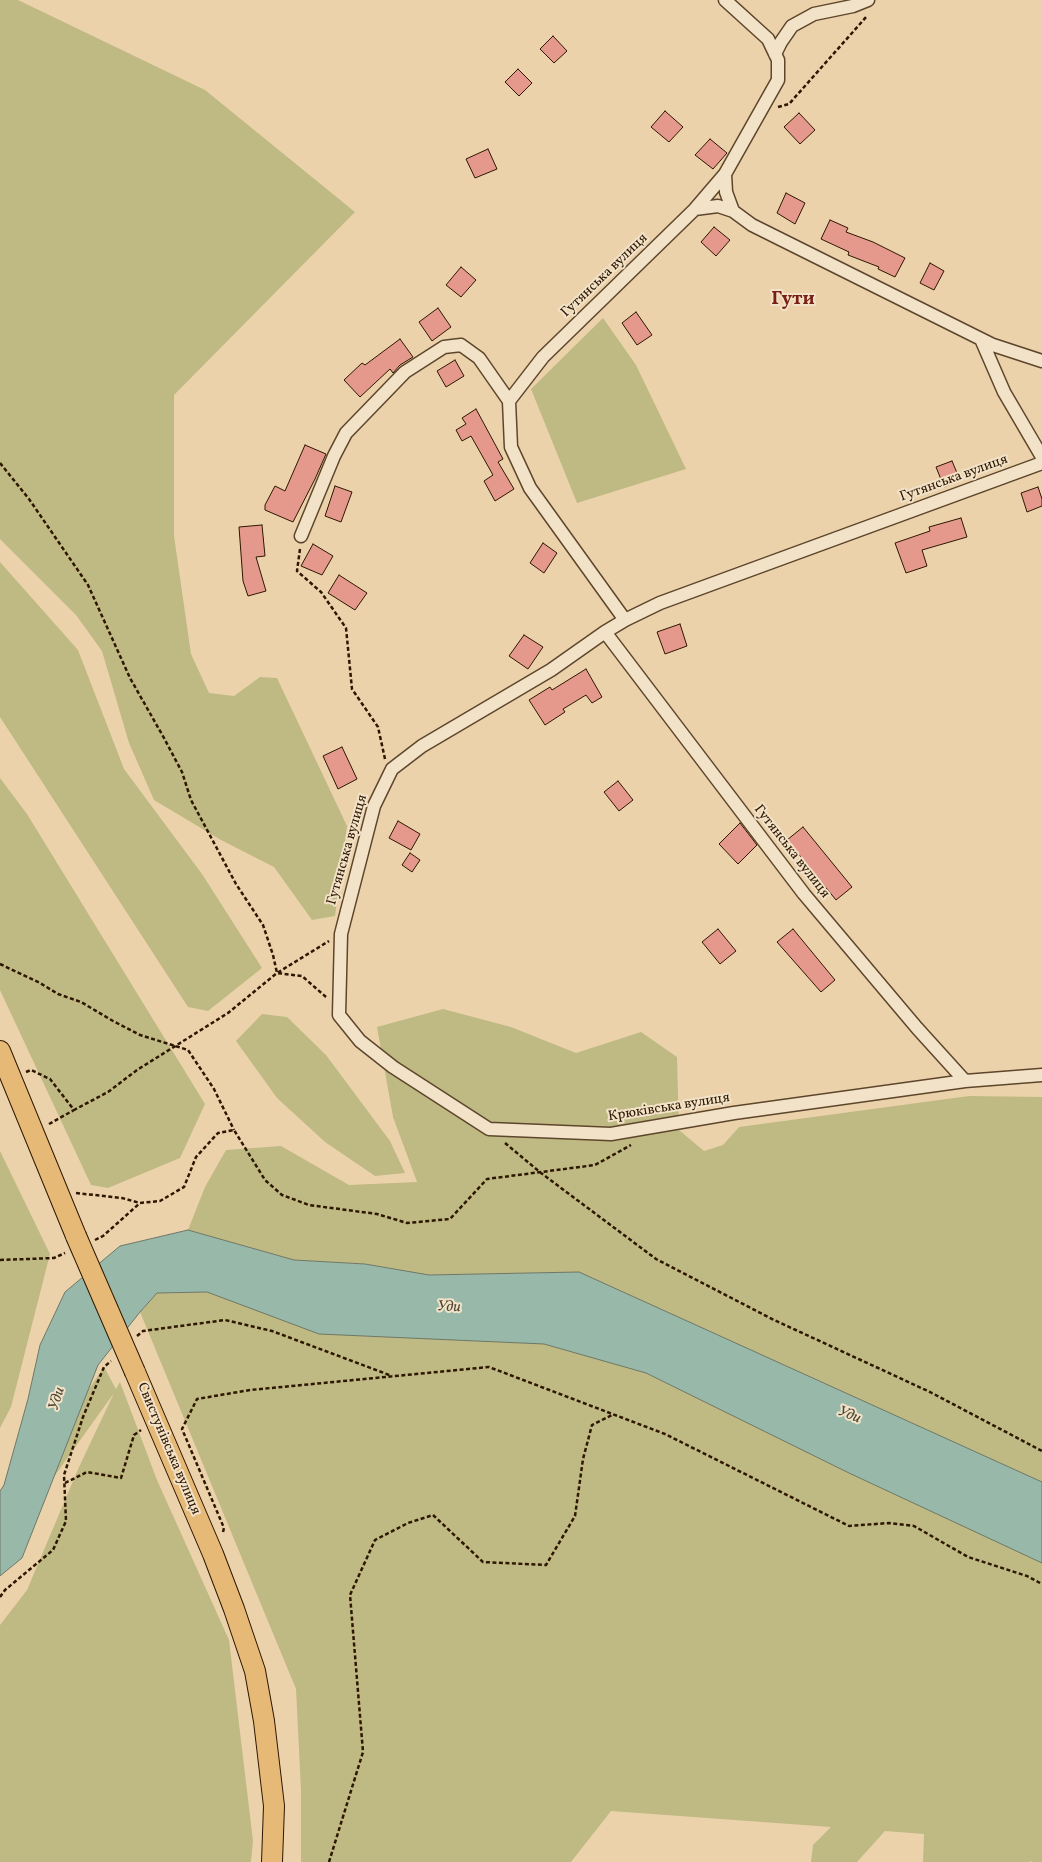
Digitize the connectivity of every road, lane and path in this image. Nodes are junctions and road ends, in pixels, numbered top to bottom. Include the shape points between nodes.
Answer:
1 (724, 0) edge
2 (868, 0) edge
3 (867, 15) dead end
4 (775, 54) junction
5 (759, 114) junction
6 (725, 174) junction
7 (695, 209) junction
8 (734, 211) junction
9 (981, 339) junction
10 (1042, 361) edge
11 (509, 401) junction
12 (1042, 457) edge
13 (0, 463) edge
14 (1042, 463) edge
15 (301, 536) joint
16 (625, 620) junction
17 (605, 632) junction
18 (389, 775) junction
19 (340, 934) junction
20 (0, 964) edge
21 (277, 973) junction
22 (338, 1015) junction
23 (176, 1046) junction
24 (0, 1051) edge
25 (1042, 1074) edge
26 (12, 1079) junction
27 (965, 1081) junction
28 (74, 1110) junction
29 (489, 1129) junction
30 (234, 1130) junction
31 (34, 1132) junction
32 (634, 1143) dead end
33 (541, 1173) junction
34 (57, 1190) junction
35 (613, 1415) junction
36 (145, 1428) dead end
37 (1042, 1452) edge
38 (65, 1483) dead end
39 (213, 1554) junction
40 (1042, 1584) edge
41 (272, 1862) edge
42 (329, 1862) edge

1 - 4 street, Гутянська вулиця via 768,39
2 - 4 street via 814,14 792,26
3 - 5 path via 789,104
4 - 5 street, Гутянська вулиця via 778,80
5 - 6 street, Гутянська вулиця
6 - 7 street, Гутянська вулиця
6 - 8 street via 726,192
7 - 8 street via 718,206
7 - 11 street, Гутянська вулиця via 544,357
8 - 9 street via 752,225
9 - 10 street
9 - 12 street via 1004,392
11 - 15 street via 479,358 461,345 444,347 405,372 346,433
11 - 16 street via 511,448 530,488
13 - 21 path via 88,585 130,678 182,772 191,800 236,884 263,926
14 - 16 street, Гутянська вулиця via 660,603
15 - 18 path via 297,571 321,592 346,628 352,689 378,727
16 - 17 street, Гутянська вулиця
17 - 18 street, Гутянська вулиця via 551,670 422,746 392,769
17 - 27 street, Гутянська вулиця via 804,894
18 - 19 street, Гутянська вулиця via 374,806
19 - 21 path
19 - 22 street, Гутянська вулиця
20 - 23 path via 58,994 81,1002 140,1035
21 - 22 path via 302,976 324,994
21 - 23 path via 228,1013
22 - 29 street via 360,1041 393,1067
23 - 28 path via 108,1092
23 - 30 path via 188,1050 214,1089
24 - 26 main road, Свистунівська вулиця
25 - 27 street, Крюківська вулиця
26 - 28 path via 31,1070 50,1079
26 - 31 main road, Свистунівська вулиця
27 - 29 street, Крюківська вулиця via 610,1134
28 - 31 path
29 - 33 path
30 - 33 path via 265,1180 282,1195 309,1205 377,1214 407,1223 450,1219 487,1179
30 - 34 path via 218,1133 196,1157 184,1187 160,1201 140,1203
31 - 34 main road, Свистунівська вулиця
32 - 33 path via 595,1165
33 - 37 path via 656,1260 772,1319 930,1392
34 - 39 main road, Свистунівська вулиця, bridge
35 - 39 path via 489,1367 250,1390 197,1399 182,1428 224,1528
35 - 40 path via 665,1434 849,1526 889,1523 914,1526 968,1558 1027,1576
35 - 42 path via 592,1425 574,1516 546,1565 483,1562 433,1515 408,1523 375,1540 350,1595 363,1752
36 - 38 path via 134,1435 121,1478 87,1472
39 - 41 main road, Свистунівська вулиця via 255,1671 274,1806

